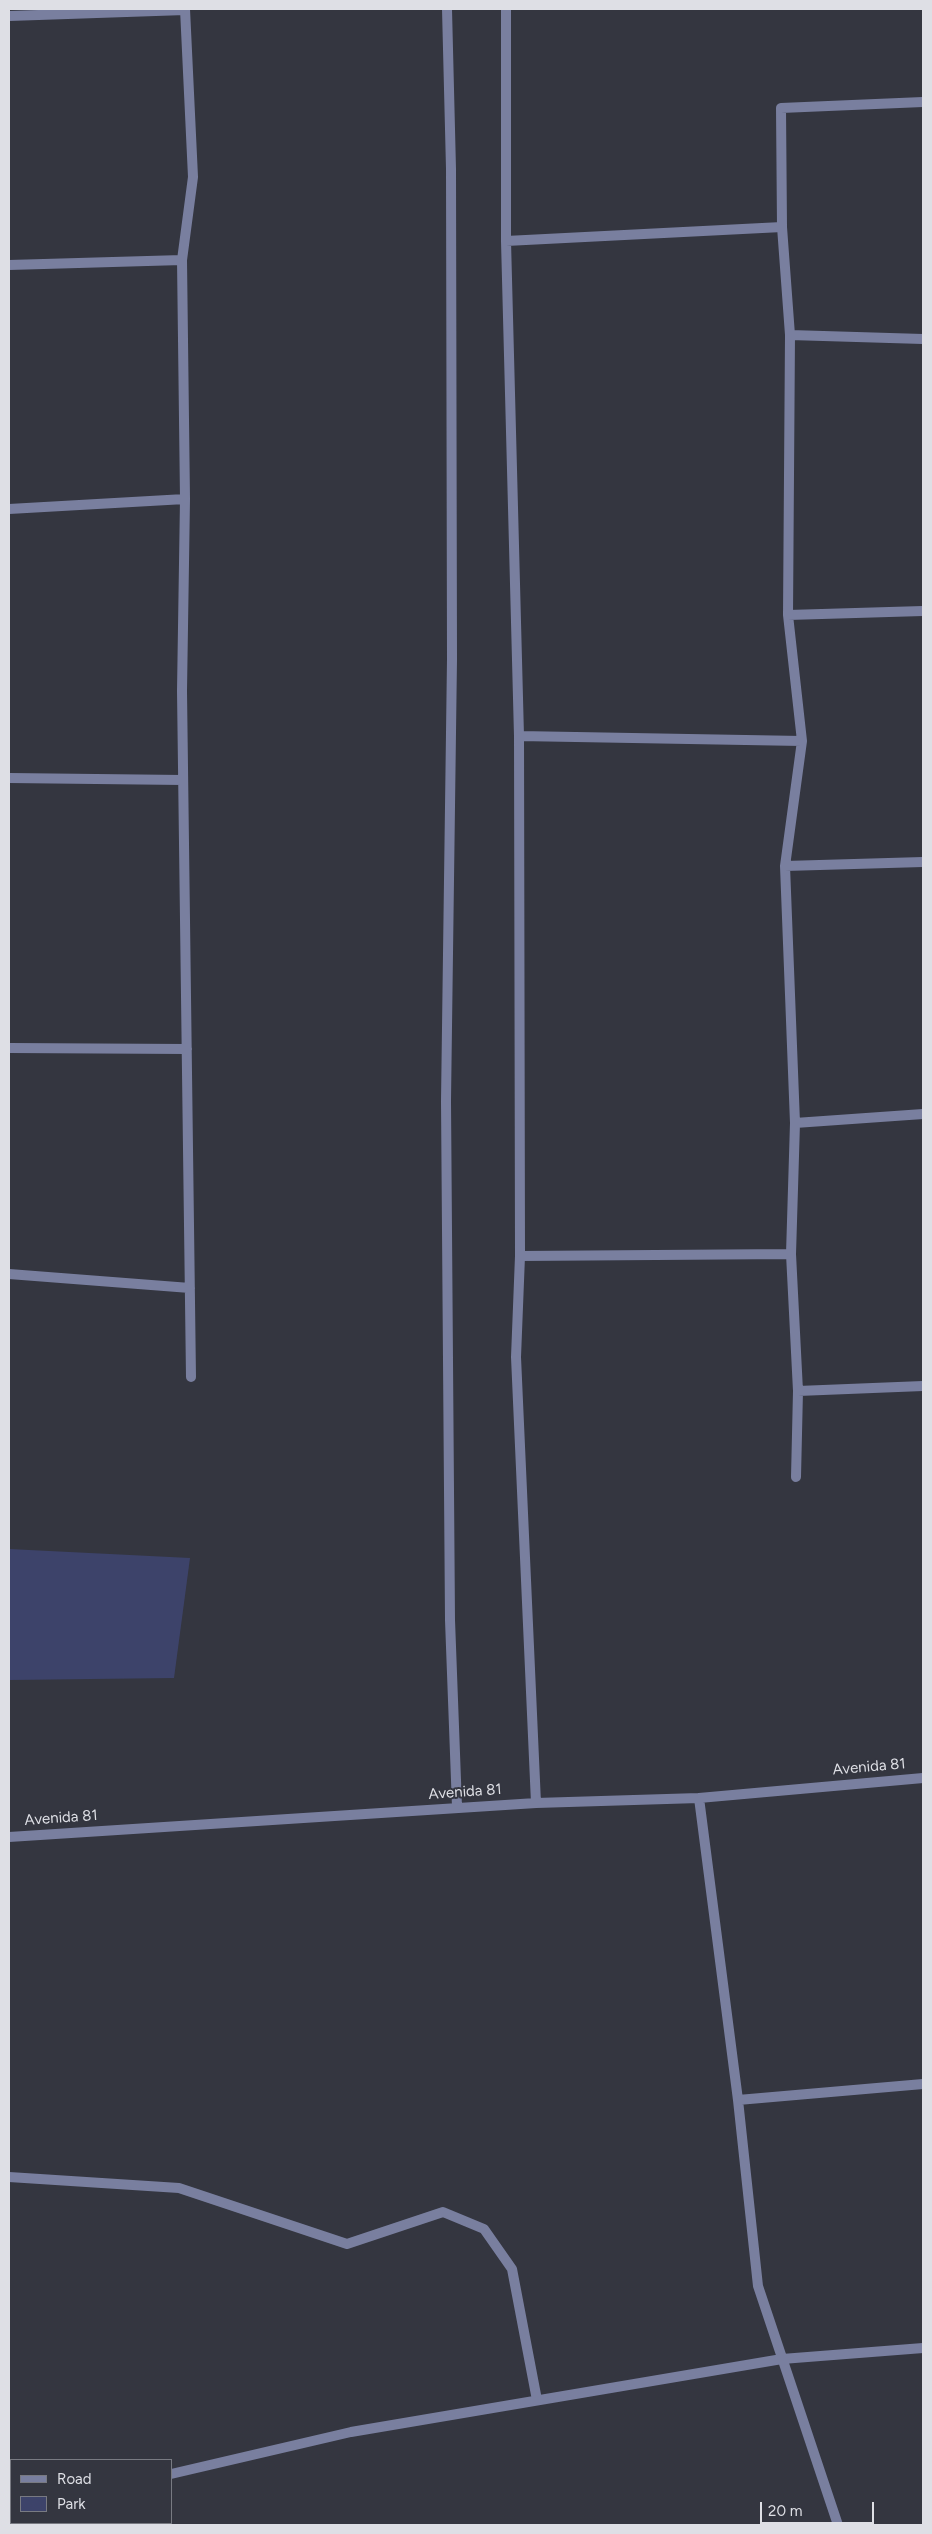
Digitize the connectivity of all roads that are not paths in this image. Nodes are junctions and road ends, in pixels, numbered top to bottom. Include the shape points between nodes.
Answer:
1 (185, 9) edge
2 (447, 9) edge
3 (506, 9) edge
4 (9, 16) edge
5 (923, 102) edge
6 (782, 227) junction
7 (506, 240) junction
8 (182, 260) junction
9 (9, 265) edge
10 (790, 334) junction
11 (923, 339) edge
12 (185, 500) junction
13 (9, 509) edge
14 (923, 611) edge
15 (788, 615) junction
16 (519, 736) junction
17 (802, 741) junction
18 (9, 778) edge
19 (183, 780) junction
20 (923, 862) edge
21 (785, 866) junction
22 (9, 1048) edge
23 (187, 1049) junction
24 (923, 1114) edge
25 (795, 1123) junction
26 (790, 1254) junction
27 (520, 1256) junction
28 (9, 1274) edge
29 (190, 1288) junction
30 (191, 1377) dead end
31 (923, 1386) edge
32 (798, 1392) junction
33 (796, 1477) dead end
34 (923, 1778) edge
35 (698, 1798) junction
36 (536, 1803) junction
37 (457, 1807) junction
38 (9, 1836) edge
39 (923, 2084) edge
40 (738, 2100) junction
41 (9, 2177) edge
42 (923, 2348) edge
43 (782, 2359) junction
44 (537, 2400) junction
45 (172, 2474) edge
46 (838, 2525) edge

1 - 4 street
1 - 8 street via 193,177
2 - 37 street via 451,169 452,659 446,1111 450,1620
3 - 7 street
5 - 6 street via 781,108
6 - 7 street
6 - 10 street
7 - 16 street
8 - 9 street
8 - 12 street
10 - 11 street
10 - 15 street
12 - 13 street
12 - 19 street
14 - 15 street
15 - 17 street
16 - 17 street
16 - 27 street
17 - 21 street
18 - 19 street
19 - 23 street
20 - 21 street
21 - 25 street
22 - 23 street
23 - 29 street
24 - 25 street
25 - 26 street
26 - 27 street
26 - 32 street
27 - 36 street via 516,1357
28 - 29 street
29 - 30 street
31 - 32 street
32 - 33 street
34 - 35 street, Avenida 81
35 - 36 street, Avenida 81
35 - 40 street
36 - 37 street, Avenida 81
37 - 38 street, Avenida 81
39 - 40 street
40 - 43 street via 758,2286
41 - 44 street via 179,2188 347,2244 443,2212 484,2229 512,2269
42 - 43 street
43 - 44 street
43 - 46 street
44 - 45 street via 351,2432

